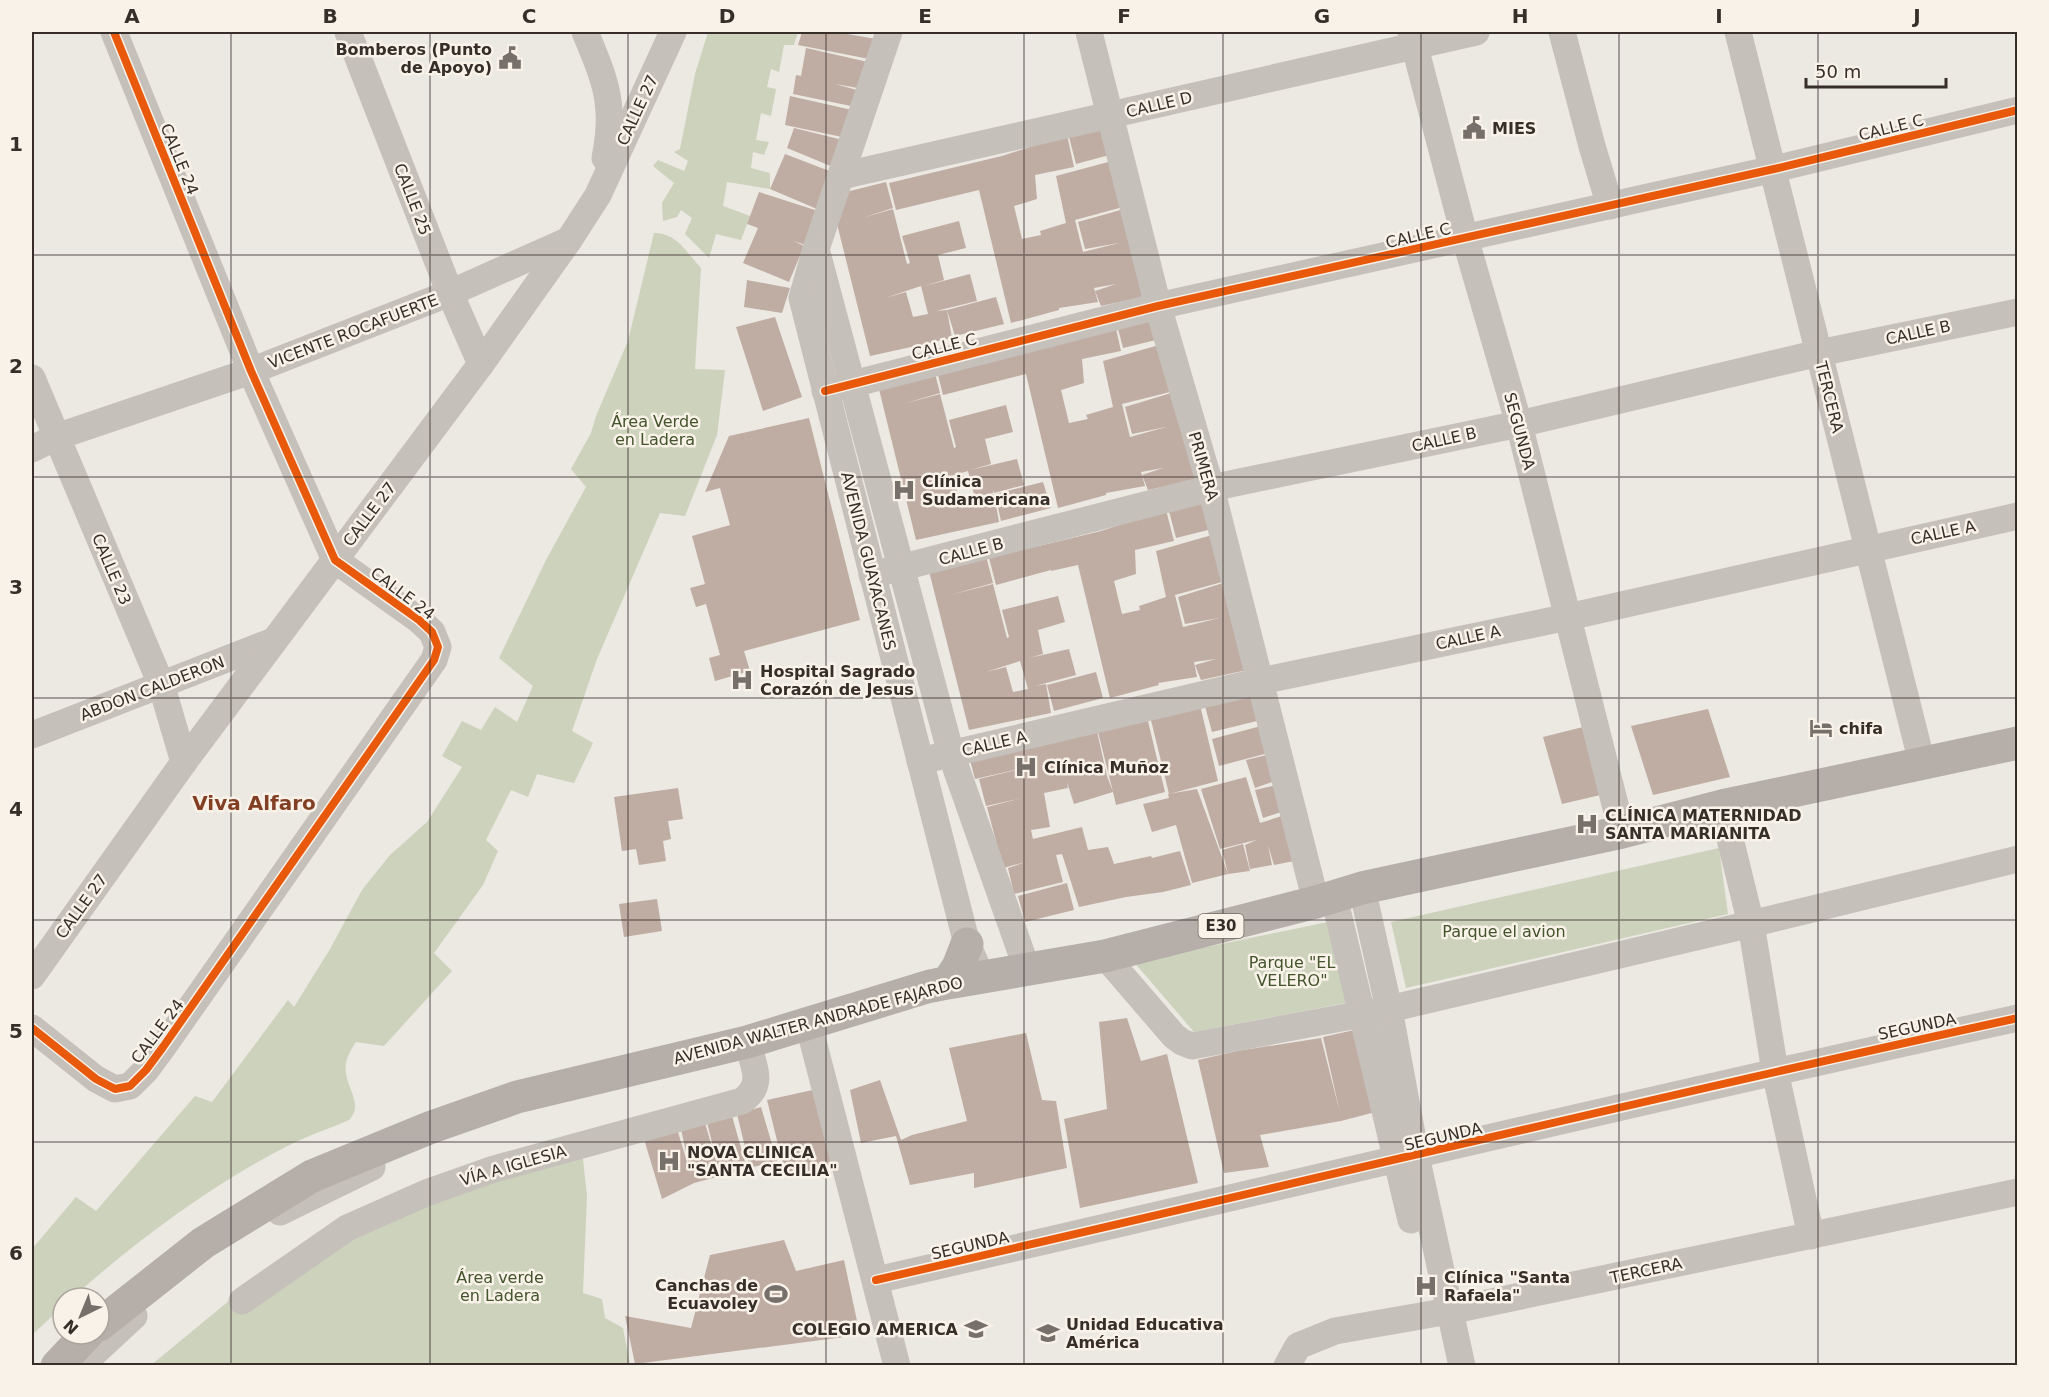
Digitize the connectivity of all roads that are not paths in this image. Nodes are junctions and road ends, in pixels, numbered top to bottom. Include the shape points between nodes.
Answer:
1 (114, 32) edge
2 (348, 32) edge
3 (585, 32) edge
4 (673, 32) edge
5 (889, 32) edge
6 (1089, 32) edge
7 (1476, 32) edge
8 (1562, 32) edge
9 (1738, 32) edge
10 (1413, 38) edge
11 (2018, 110) edge
12 (1109, 116) junction
13 (1774, 169) junction
14 (841, 176) junction
15 (598, 195) junction
16 (1610, 206) junction
17 (1465, 238) junction
18 (568, 240) junction
19 (816, 249) junction
20 (450, 293) junction
21 (1158, 306) junction
22 (2018, 312) edge
23 (1820, 352) junction
24 (481, 364) junction
25 (251, 371) junction
26 (32, 378) edge
27 (852, 382) junction
28 (825, 391) junction
29 (1519, 424) junction
30 (56, 437) junction
31 (32, 449) edge
32 (1211, 488) junction
33 (2018, 516) edge
34 (1867, 549) junction
35 (335, 560) junction
36 (901, 569) junction
37 (872, 575) junction
38 (1568, 617) junction
39 (273, 641) junction
40 (1261, 681) junction
41 (160, 684) junction
42 (32, 735) edge
43 (2018, 743) edge
44 (951, 754) junction
45 (920, 761) junction
46 (184, 762) junction
47 (1922, 763) junction
48 (1722, 806) junction
49 (1622, 832) junction
50 (2018, 859) edge
51 (1338, 896) junction
52 (1751, 924) junction
53 (967, 944) junction
54 (1105, 956) junction
55 (34, 961) edge
56 (1027, 969) junction
57 (982, 976) junction
58 (930, 987) junction
59 (1376, 1012) junction
60 (2018, 1018) edge
61 (808, 1022) junction
62 (32, 1028) edge
63 (747, 1042) junction
64 (1775, 1071) junction
65 (417, 1133) junction
66 (1407, 1158) junction
67 (2018, 1191) edge
68 (1811, 1236) junction
69 (876, 1280) junction
70 (111, 1294) edge
71 (242, 1300) dead end
72 (1441, 1312) junction
73 (111, 1316) edge
74 (54, 1346) edge
75 (75, 1346) edge
76 (36, 1365) edge
77 (57, 1365) edge
78 (80, 1365) edge
79 (897, 1365) edge
80 (1287, 1365) edge
81 (1445, 1365) edge
82 (1462, 1365) edge

1 - 25 street, CALLE 24
2 - 20 street, CALLE 25
3 - 15 street via 604,77 611,109
4 - 15 street, CALLE 27
5 - 14 street, AVENIDA GUAYACANES
6 - 12 street, PRIMERA
7 - 10 street, CALLE D
8 - 16 street
9 - 13 street, TERCERA
10 - 12 street, CALLE D
10 - 17 street, SEGUNDA
11 - 13 street, CALLE C
12 - 14 street, CALLE D
12 - 21 street, PRIMERA
13 - 16 street, CALLE C
13 - 23 street, TERCERA
14 - 19 street, AVENIDA GUAYACANES
15 - 18 street, CALLE 27
16 - 17 street, CALLE C
17 - 21 street, CALLE C
17 - 29 street, SEGUNDA
18 - 20 street, VICENTE ROCAFUERTE
18 - 24 street, CALLE 27
19 - 27 street, AVENIDA GUAYACANES
19 - 28 street, AVENIDA GUAYACANES via 801,298
20 - 24 street, CALLE 25
20 - 25 street, VICENTE ROCAFUERTE
21 - 27 street, CALLE C
21 - 32 street, PRIMERA
22 - 23 street, CALLE B
23 - 29 street, CALLE B
23 - 34 street, TERCERA
24 - 35 street, CALLE 27
25 - 30 street, VICENTE ROCAFUERTE
25 - 35 street, CALLE 24
26 - 30 street, CALLE 23
27 - 28 street, CALLE C
27 - 36 street, AVENIDA GUAYACANES
28 - 37 street, AVENIDA GUAYACANES
29 - 32 street, CALLE B
29 - 38 street, SEGUNDA
30 - 31 street, VICENTE ROCAFUERTE
30 - 41 street, CALLE 23
32 - 36 street, CALLE B
32 - 40 street, PRIMERA
33 - 34 street, CALLE A
34 - 38 street, CALLE A
34 - 47 street, TERCERA
35 - 39 street, CALLE 27
35 - 62 street, CALLE 24 via 432,632 438,647 434,660 170,1037 130,1086 115,1089 96,1079
36 - 37 street, CALLE B
36 - 44 street, AVENIDA GUAYACANES
37 - 45 street, AVENIDA GUAYACANES
38 - 40 street, CALLE A
38 - 49 street, SEGUNDA
39 - 41 street, ABDON CALDERON
39 - 46 street, CALLE 27
40 - 44 street, CALLE A
40 - 51 street, PRIMERA
41 - 42 street, ABDON CALDERON
41 - 46 street, CALLE 23
43 - 47 main road, AVENIDA WALTER ANDRADE FAJARDO / E30
44 - 45 street, CALLE A
44 - 56 street, AVENIDA GUAYACANES
45 - 53 street, AVENIDA GUAYACANES
46 - 55 street, CALLE 27
47 - 48 main road, AVENIDA WALTER ANDRADE FAJARDO / E30
48 - 49 main road, AVENIDA WALTER ANDRADE FAJARDO / E30
48 - 52 street
49 - 51 main road, AVENIDA WALTER ANDRADE FAJARDO / E30
50 - 52 street
51 - 54 main road, AVENIDA WALTER ANDRADE FAJARDO / E30
51 - 59 street, PRIMERA
52 - 59 street
52 - 64 street
53 - 57 street, AVENIDA GUAYACANES
53 - 58 main road via 948,981
54 - 56 main road, AVENIDA WALTER ANDRADE FAJARDO / E30
54 - 59 street via 1174,1036 1192,1046
56 - 57 main road, AVENIDA WALTER ANDRADE FAJARDO / E30
57 - 58 main road, AVENIDA WALTER ANDRADE FAJARDO / E30
58 - 61 main road, AVENIDA WALTER ANDRADE FAJARDO / E30
59 - 66 street, PRIMERA
60 - 64 street, SEGUNDA
61 - 63 main road, AVENIDA WALTER ANDRADE FAJARDO / E30
61 - 69 street
63 - 65 main road, AVENIDA WALTER ANDRADE FAJARDO / E30 via 517,1097
63 - 71 street, VÍA A IGLESIA via 757,1083 742,1101 494,1169 426,1192 347,1228
64 - 66 street, SEGUNDA
64 - 68 street
65 - 70 main road, AVENIDA WALTER ANDRADE FAJARDO / E30 via 372,1131 263,1185 200,1226
65 - 73 main road, AVENIDA WALTER ANDRADE FAJARDO via 312,1176 203,1243
65 - 78 street, AVENIDA WALTER ANDRADE FAJARDO / E30 via 389,1160 286,1208 184,1273
66 - 69 street, SEGUNDA
66 - 72 street, PRIMERA
67 - 68 street, TERCERA
68 - 72 street, TERCERA
69 - 79 street
72 - 80 street, TERCERA via 1335,1331 1298,1346
72 - 81 street
72 - 82 street
74 - 76 main road
75 - 77 main road

